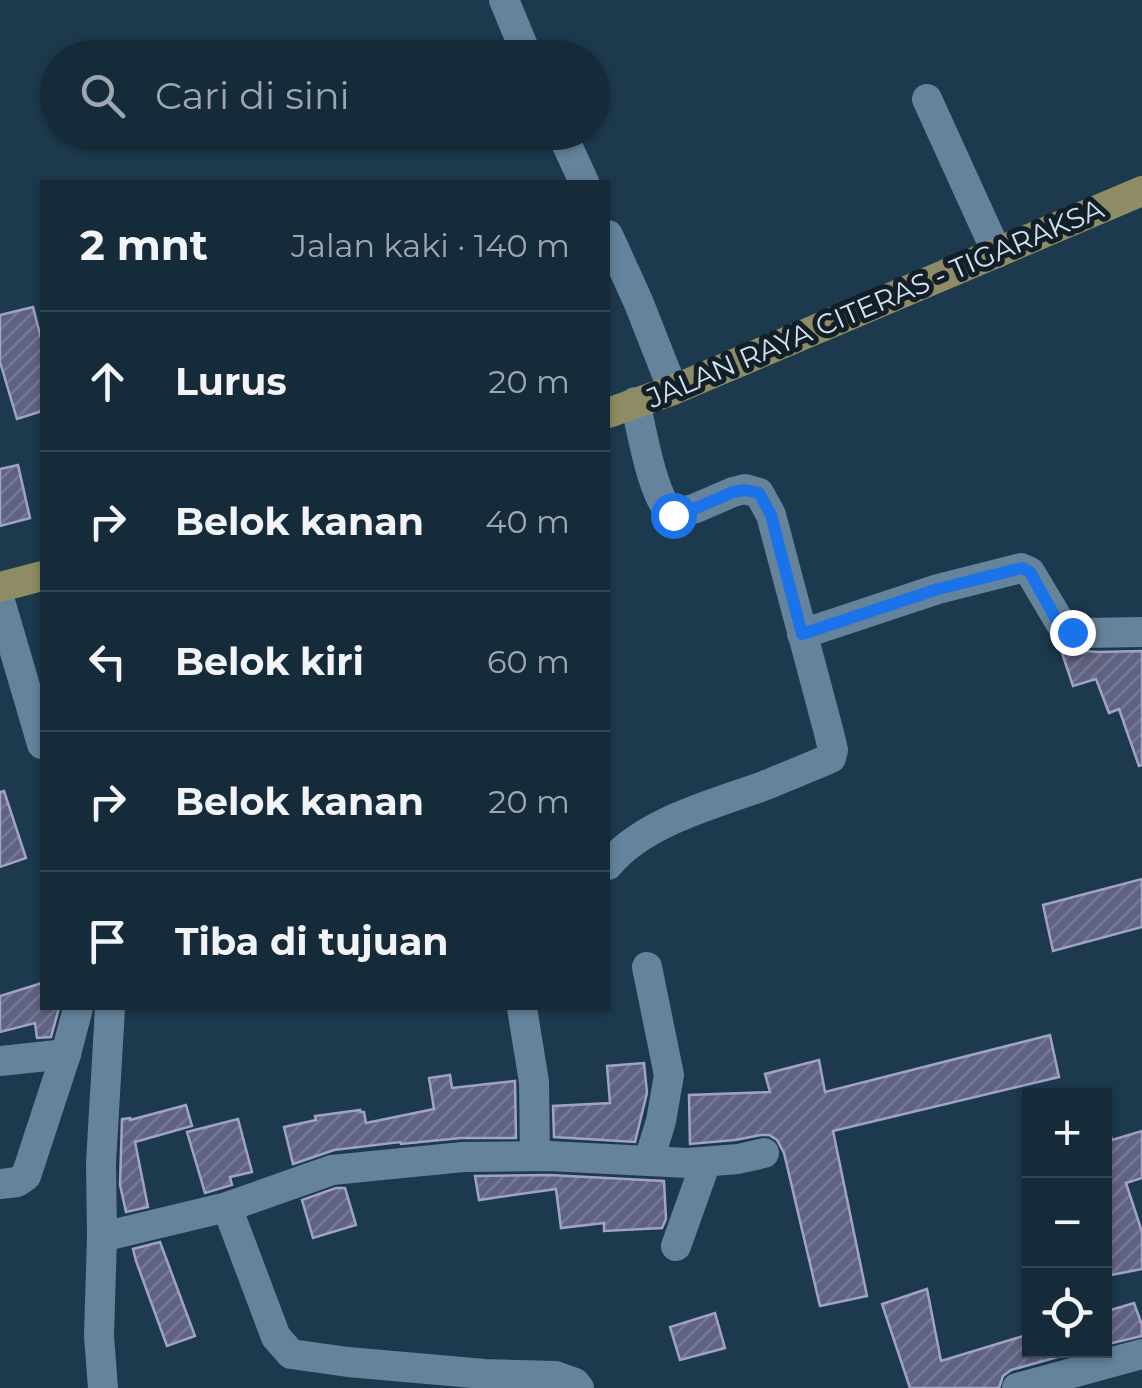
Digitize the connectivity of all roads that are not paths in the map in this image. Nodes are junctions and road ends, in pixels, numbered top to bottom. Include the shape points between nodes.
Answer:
1 (504, 0) edge
2 (521, 40) edge
3 (926, 99) dead end
4 (569, 150) edge
5 (583, 180) edge
6 (1142, 192) edge
7 (610, 239) edge
8 (997, 253) junction
9 (673, 390) junction
10 (621, 408) edge
11 (40, 577) edge
12 (0, 587) edge
13 (0, 601) edge
14 (1142, 632) edge
15 (802, 634) junction
16 (40, 737) edge
17 (610, 863) edge
18 (648, 967) dead end
19 (77, 1010) edge
20 (110, 1010) edge
21 (522, 1010) edge
22 (66, 1054) junction
23 (0, 1061) edge
24 (764, 1153) dead end
25 (535, 1156) junction
26 (649, 1160) junction
27 (706, 1162) junction
28 (0, 1184) edge
29 (227, 1208) junction
30 (102, 1237) junction
31 (676, 1246) dead end
32 (1142, 1354) edge
33 (103, 1388) edge
34 (579, 1388) edge
35 (1017, 1388) edge

1 - 2 street
3 - 8 street
4 - 5 street
6 - 8 main road, JALAN RAYA CITERAS - TIGARAKSA
7 - 9 street
8 - 9 main road, JALAN RAYA CITERAS - TIGARAKSA
9 - 10 main road, JALAN RAYA CITERAS - TIGARAKSA
10 - 15 street via 664,508 673,515 733,492 759,493 771,515
11 - 12 main road
13 - 16 street
14 - 15 street via 1064,629 1022,568
15 - 17 street via 832,758 643,835
18 - 26 street via 669,1075
19 - 22 street
20 - 30 street
21 - 25 street via 534,1082
22 - 23 street
22 - 28 street via 26,1176
24 - 27 street
25 - 26 street
25 - 29 street via 332,1170
26 - 27 street
27 - 31 street
29 - 30 street
29 - 34 street via 276,1338 291,1354 555,1376
30 - 33 street
32 - 35 street

